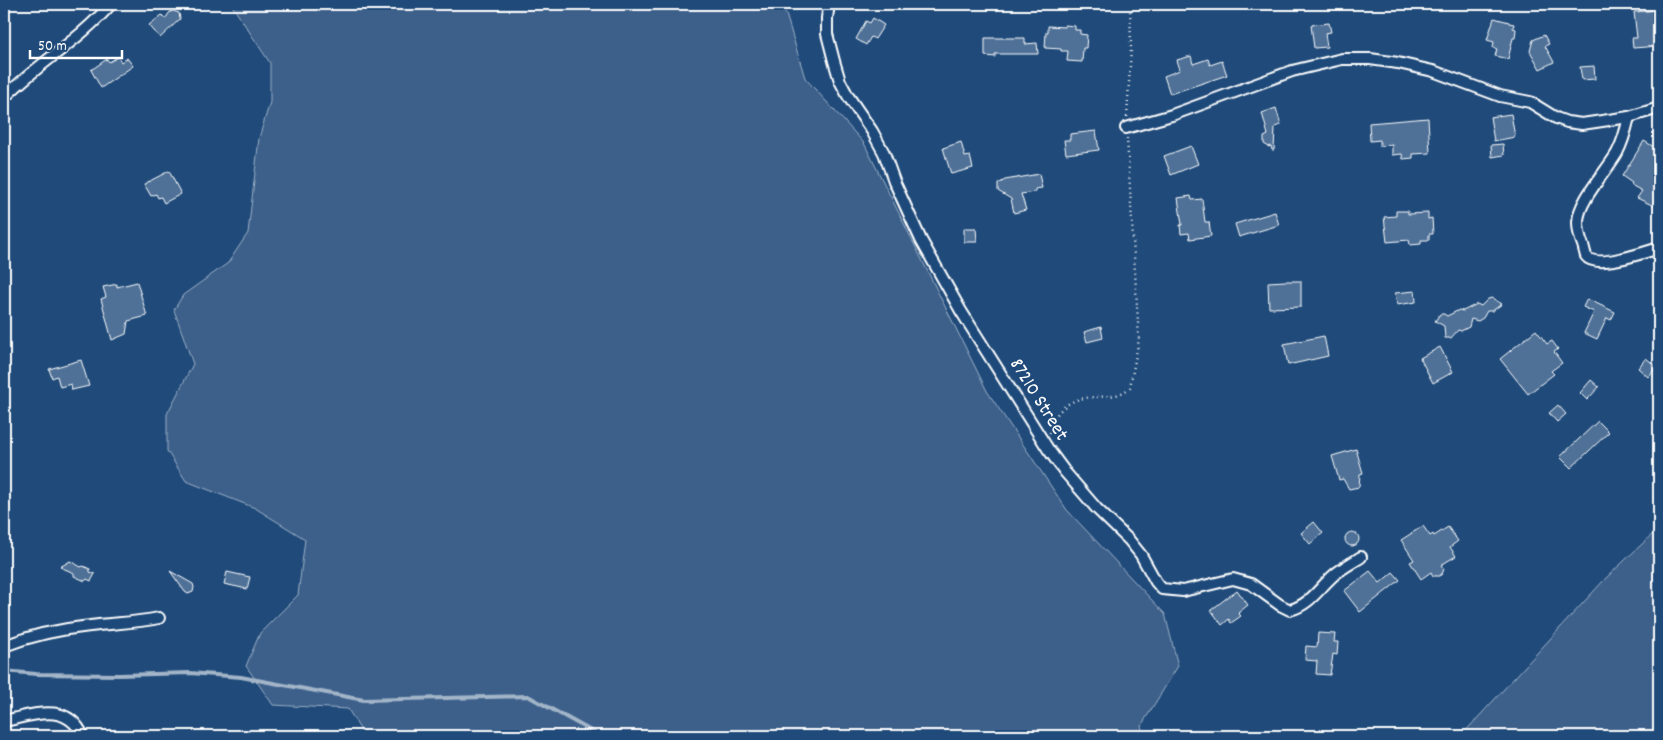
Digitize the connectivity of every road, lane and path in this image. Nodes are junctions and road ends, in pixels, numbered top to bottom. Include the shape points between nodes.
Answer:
1 (111, 4) edge
2 (829, 4) edge
3 (1130, 4) edge
4 (4, 98) edge
5 (1659, 108) edge
6 (1629, 118) junction
7 (1126, 128) junction
8 (1659, 248) edge
9 (1048, 449) junction
10 (1361, 557) dead end
11 (159, 618) dead end
12 (4, 646) edge
13 (4, 721) edge
14 (83, 736) edge

1 - 4 street
2 - 9 street, 87210 Street via 828,34 844,89 876,138 921,240 961,311
3 - 7 path
5 - 6 street
6 - 7 street via 1582,124 1567,122 1530,102 1500,96 1433,71 1370,59 1342,59 1292,71 1172,115
6 - 8 street via 1616,154 1581,207 1580,236 1586,256 1600,262
7 - 9 path via 1139,339 1133,376 1124,392 1084,397 1065,406 1056,414
9 - 10 street, 87210 Street via 1097,510 1129,540 1162,588 1183,591 1233,579 1251,584 1290,610 1307,603 1335,574
11 - 12 street via 69,628
13 - 14 street via 56,713 76,723

